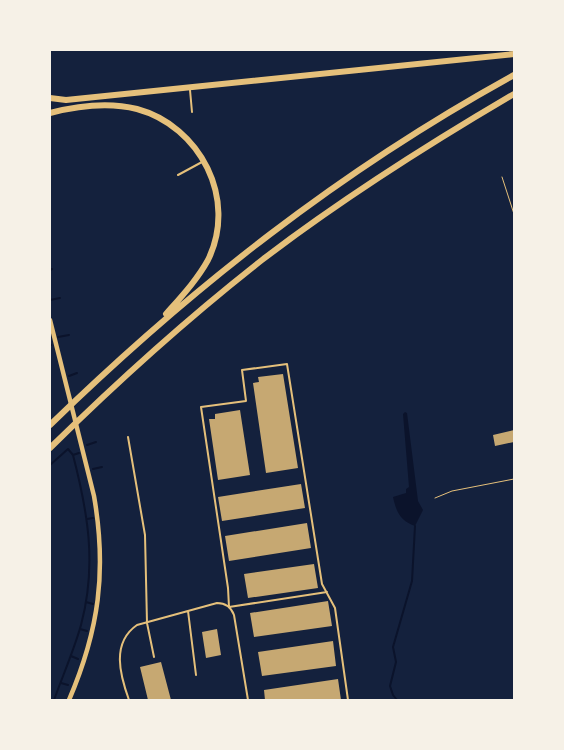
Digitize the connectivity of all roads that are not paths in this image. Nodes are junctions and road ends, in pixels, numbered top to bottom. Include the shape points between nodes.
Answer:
1 (514, 54) edge
2 (514, 75) edge
3 (189, 88) junction
4 (514, 94) edge
5 (50, 98) edge
6 (192, 112) dead end
7 (50, 113) edge
8 (204, 160) junction
9 (178, 175) dead end
10 (50, 320) edge
11 (149, 332) junction
12 (50, 425) edge
13 (128, 437) dead end
14 (50, 448) edge
15 (327, 592) junction
16 (229, 606) junction
17 (188, 611) junction
18 (147, 623) junction
19 (154, 657) dead end
20 (196, 676) dead end
21 (69, 700) edge
22 (128, 700) edge
23 (248, 700) edge
24 (348, 700) edge

1 - 3 highway
2 - 11 highway via 406,139 313,202 224,269
3 - 5 highway via 66,100
3 - 6 lane
4 - 14 highway via 380,176 262,260 128,374
7 - 8 highway via 100,106 135,109 178,129
8 - 9 lane
8 - 11 highway via 216,191 218,212 213,246 198,275
10 - 21 main road via 99,524 101,578 93,631
11 - 12 highway
13 - 18 lane via 145,535
15 - 16 lane
15 - 16 lane via 322,584 287,364 242,370 246,400 201,408
15 - 24 lane via 335,608
16 - 17 lane via 217,603
16 - 23 lane via 234,615
17 - 18 lane
17 - 20 lane
18 - 19 lane
18 - 22 lane via 131,629 121,649 120,676

